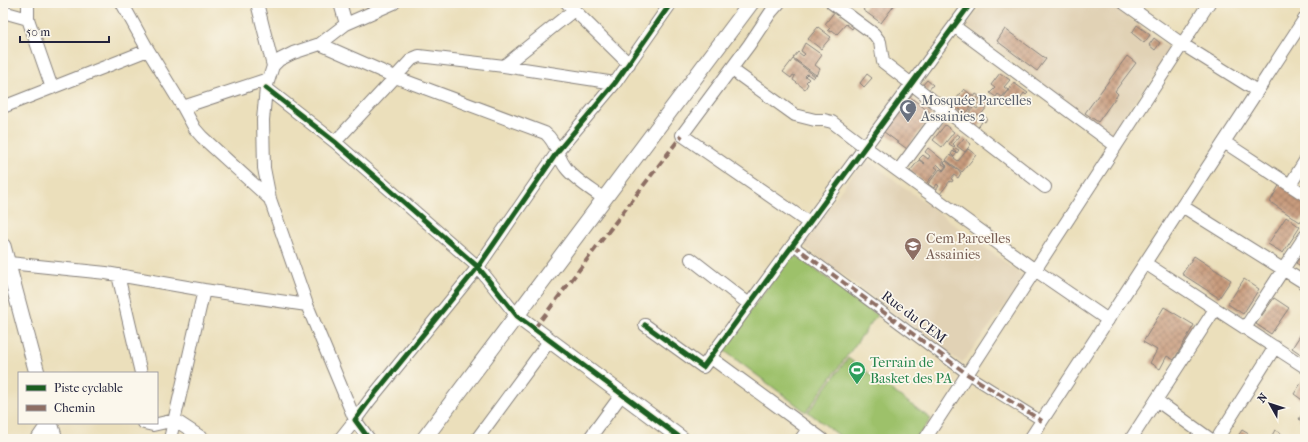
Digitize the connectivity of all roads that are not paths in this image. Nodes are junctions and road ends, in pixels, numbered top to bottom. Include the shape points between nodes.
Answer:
1 (28, 3) edge
2 (122, 3) edge
3 (257, 3) edge
4 (340, 3) edge
5 (394, 3) edge
6 (671, 3) edge
7 (751, 3) edge
8 (779, 3) edge
9 (832, 3) edge
10 (1124, 3) edge
11 (1209, 3) edge
12 (969, 4) edge
13 (572, 6) edge
14 (3, 12) edge
15 (1305, 18) edge
16 (28, 19) junction
17 (346, 24) junction
18 (954, 26) junction
19 (320, 44) junction
20 (1182, 44) junction
21 (148, 50) junction
22 (629, 64) junction
23 (273, 66) junction
24 (504, 66) junction
25 (731, 70) junction
26 (396, 76) junction
27 (615, 83) junction
28 (267, 84) junction
29 (912, 84) junction
30 (52, 88) junction
31 (1257, 91) junction
32 (3, 107) edge
33 (183, 107) junction
34 (944, 109) junction
35 (335, 142) junction
36 (1224, 142) junction
37 (1116, 146) junction
38 (865, 147) junction
39 (558, 151) junction
40 (1305, 161) edge
41 (898, 171) junction
42 (1290, 185) junction
43 (1045, 187) dead end
44 (1305, 195) edge
45 (603, 198) junction
46 (270, 199) junction
47 (1182, 206) junction
48 (808, 223) junction
49 (1305, 236) edge
50 (793, 244) junction
51 (3, 246) edge
52 (691, 259) dead end
53 (9, 263) junction
54 (1145, 263) junction
55 (478, 266) junction
56 (1284, 269) junction
57 (1035, 270) junction
58 (118, 275) junction
59 (1305, 283) edge
60 (204, 290) junction
61 (749, 304) junction
62 (307, 305) junction
63 (1215, 309) junction
64 (517, 316) junction
65 (1108, 320) junction
66 (645, 325) dead end
67 (1245, 328) junction
68 (550, 340) junction
69 (1275, 348) junction
70 (710, 357) junction
71 (1305, 367) edge
72 (37, 372) edge
73 (141, 372) edge
74 (968, 374) junction
75 (622, 394) junction
76 (1156, 400) junction
77 (175, 420) junction
78 (355, 420) junction
79 (1042, 421) junction
80 (158, 423) edge
81 (48, 424) edge
82 (49, 424) edge
83 (808, 429) junction
84 (36, 439) edge
85 (56, 439) edge
86 (170, 439) edge
87 (204, 439) edge
88 (340, 439) edge
89 (369, 439) edge
90 (424, 439) edge
91 (477, 439) edge
92 (589, 439) edge
93 (682, 439) edge
94 (801, 439) edge
95 (822, 439) edge
96 (925, 439) edge
97 (1030, 439) edge
98 (1131, 439) edge
99 (1210, 439) edge
100 (1217, 439) edge

1 - 16 street
2 - 21 street
3 - 23 street
4 - 17 street
5 - 17 street
6 - 22 street
7 - 45 street
8 - 25 street
9 - 29 street via 874,34 880,42 884,62
10 - 20 street
11 - 20 street
12 - 18 street
13 - 22 street
13 - 24 street
14 - 16 street
15 - 31 street
16 - 30 street
17 - 19 street
18 - 29 street
18 - 37 street
19 - 23 street via 293,52
19 - 26 street
20 - 31 street
20 - 37 street
21 - 30 street
21 - 33 street
22 - 27 street
23 - 28 street
24 - 26 street via 418,56
24 - 27 street
25 - 38 street via 795,115 832,122
25 - 48 street via 682,135
26 - 35 street
26 - 39 street via 545,133 550,136
27 - 39 street
28 - 33 street
28 - 35 street
28 - 46 street via 263,120 264,168
29 - 34 street
29 - 38 street
30 - 32 street
31 - 36 street
33 - 46 street via 202,137
34 - 41 street
34 - 43 street
35 - 55 street
36 - 42 street
36 - 47 street
37 - 57 street
38 - 41 street
38 - 48 street
39 - 45 street via 560,160 570,174
39 - 55 street
40 - 42 street
41 - 57 street
42 - 44 street
45 - 64 street
46 - 62 street
47 - 54 street
47 - 56 street
48 - 50 street
49 - 56 street
50 - 61 street
50 - 74 street, Rue du CEM
51 - 53 street
52 - 61 street
53 - 58 street
53 - 72 street
54 - 63 street
54 - 65 street
55 - 64 street
55 - 78 street
56 - 59 street
56 - 67 street
57 - 65 street
57 - 74 street
58 - 60 street
58 - 73 street
60 - 62 street
60 - 77 street
61 - 70 street
62 - 78 street
63 - 67 street
63 - 76 street
64 - 68 street
64 - 90 street
65 - 79 street
66 - 70 street via 703,367
67 - 69 street
68 - 75 street
68 - 91 street
69 - 71 street
69 - 100 street
70 - 83 street
74 - 79 street, Rue du CEM
74 - 96 street
75 - 92 street
75 - 93 street
76 - 98 street
76 - 99 street
77 - 80 street
77 - 86 street
77 - 87 street
78 - 88 street
78 - 89 street
79 - 97 street
81 - 84 street
82 - 85 street
83 - 94 street
83 - 95 street

